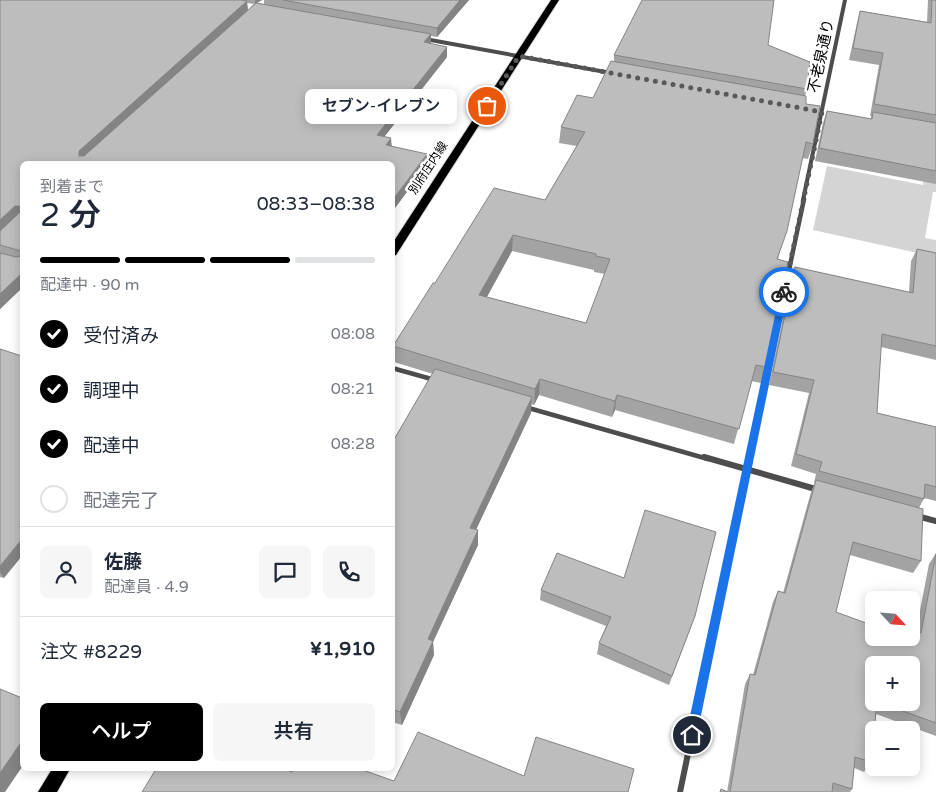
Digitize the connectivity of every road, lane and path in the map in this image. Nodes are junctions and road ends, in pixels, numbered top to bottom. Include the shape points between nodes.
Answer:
1 (555, 0) edge
2 (845, 0) edge
3 (422, 39) edge
4 (519, 56) junction
5 (616, 74) edge
6 (812, 110) edge
7 (822, 112) junction
8 (831, 114) edge
9 (395, 248) edge
10 (395, 369) edge
11 (440, 382) edge
12 (517, 404) edge
13 (747, 471) junction
14 (822, 491) edge
15 (908, 513) edge
16 (936, 521) edge
17 (61, 771) edge
18 (47, 792) edge
19 (680, 792) edge

1 - 4 main road, 別府庄内線
2 - 7 street, 不老泉通り
3 - 4 street
4 - 5 street
4 - 9 main road, 別府庄内線
6 - 7 street
7 - 8 street
7 - 13 street, 不老泉通り
10 - 11 street
12 - 13 street
13 - 14 street
13 - 19 street, 不老泉通り
15 - 16 street
17 - 18 main road

